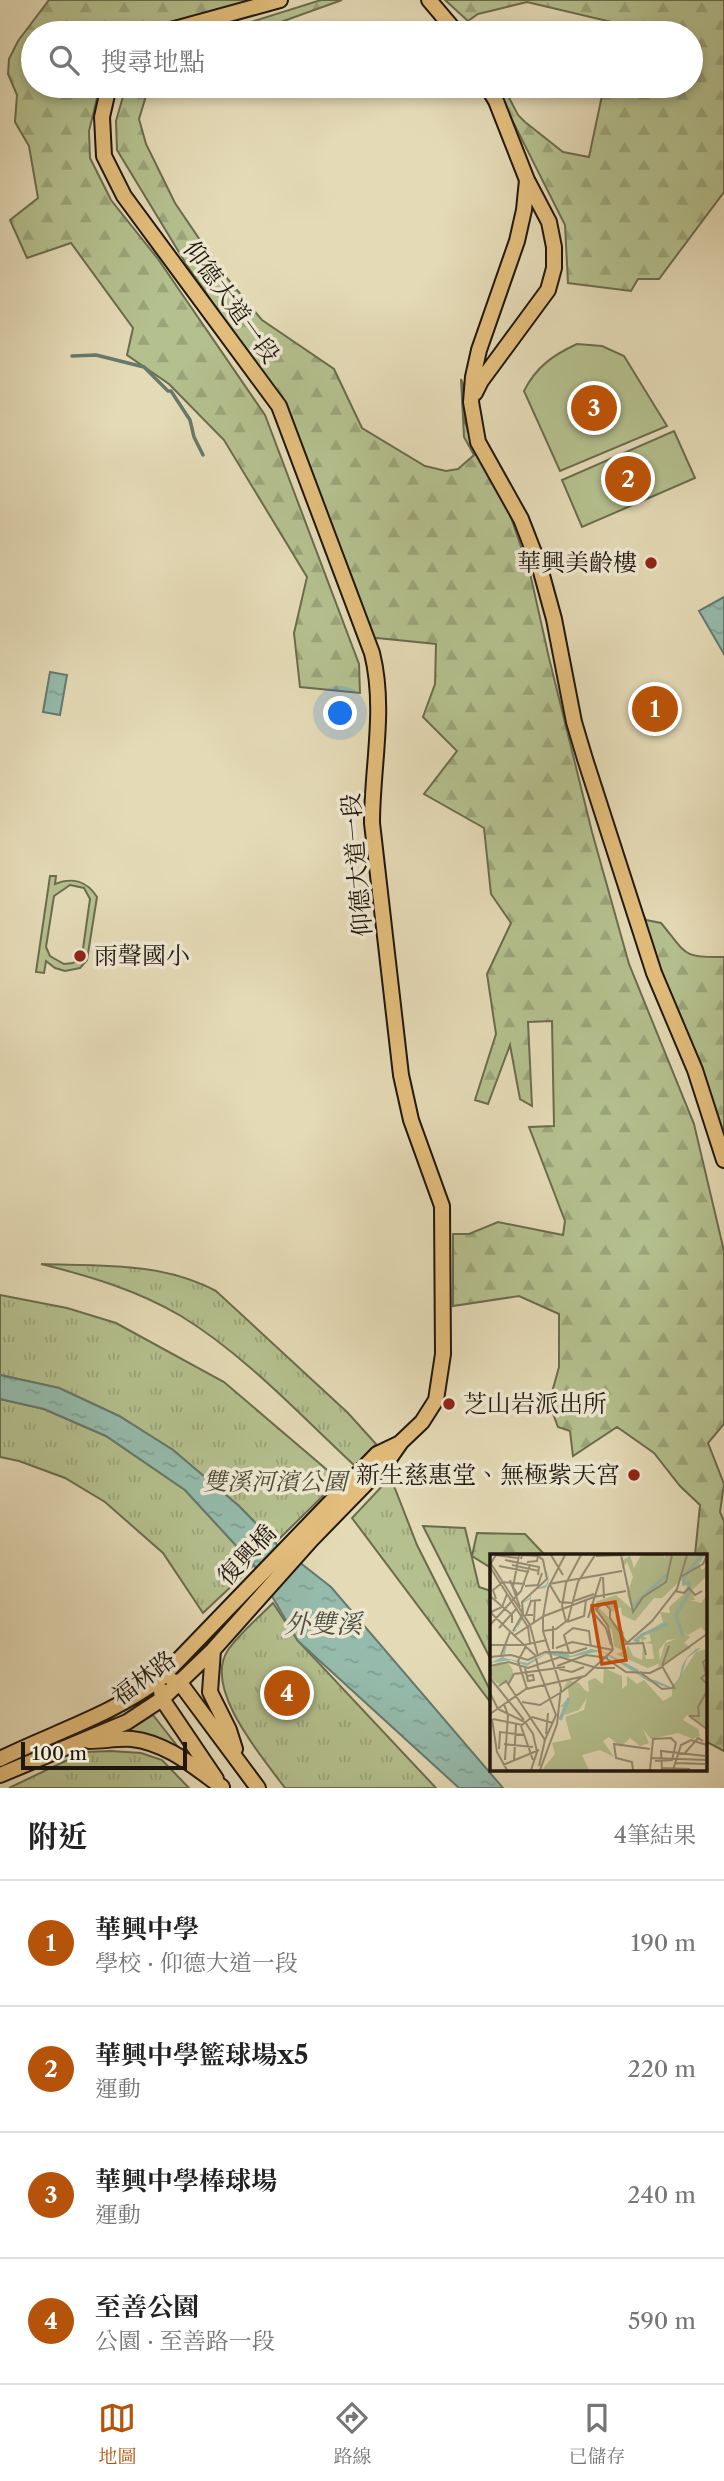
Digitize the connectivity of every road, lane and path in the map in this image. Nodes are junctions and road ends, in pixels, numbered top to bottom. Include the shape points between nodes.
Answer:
1 (280, 0) edge
2 (429, 0) edge
3 (204, 21) edge
4 (447, 21) edge
5 (106, 98) edge
6 (494, 98) edge
7 (527, 180) junction
8 (471, 402) junction
9 (724, 1160) edge
10 (348, 1493) junction
11 (214, 1623) joint
12 (226, 1634) joint
13 (213, 1650) junction
14 (161, 1678) junction
15 (180, 1683) junction
16 (162, 1699) junction
17 (77, 1742) junction
18 (0, 1759) edge
19 (239, 1760) junction
20 (0, 1775) edge
21 (222, 1788) edge
22 (258, 1788) edge

1 - 3 main road
2 - 4 main road
5 - 10 main road, 仰德大道一段 via 102,117 104,156 124,196 279,406 378,677 372,823 401,1075 411,1120 442,1206 443,1354 436,1400 429,1413 387,1462
6 - 7 main road
7 - 8 main road via 517,242 479,350
7 - 8 main road via 549,222 554,268 548,290 481,381
8 - 9 main road via 478,442 521,519 540,568 585,759 654,974 695,1070
10 - 11 main road, 復興橋
10 - 12 main road, 復興橋
11 - 14 main road, 福林路
12 - 13 main road, 福林路
13 - 15 main road, 福林路
13 - 19 main road via 210,1692
14 - 15 main road
14 - 16 main road
14 - 18 main road, 福林路 via 98,1717
15 - 16 main road, 福林路
15 - 19 main road
16 - 17 main road, 福林路 via 127,1722
16 - 21 main road
17 - 20 main road, 福林路
17 - 21 main road via 131,1739 155,1744
19 - 22 main road

